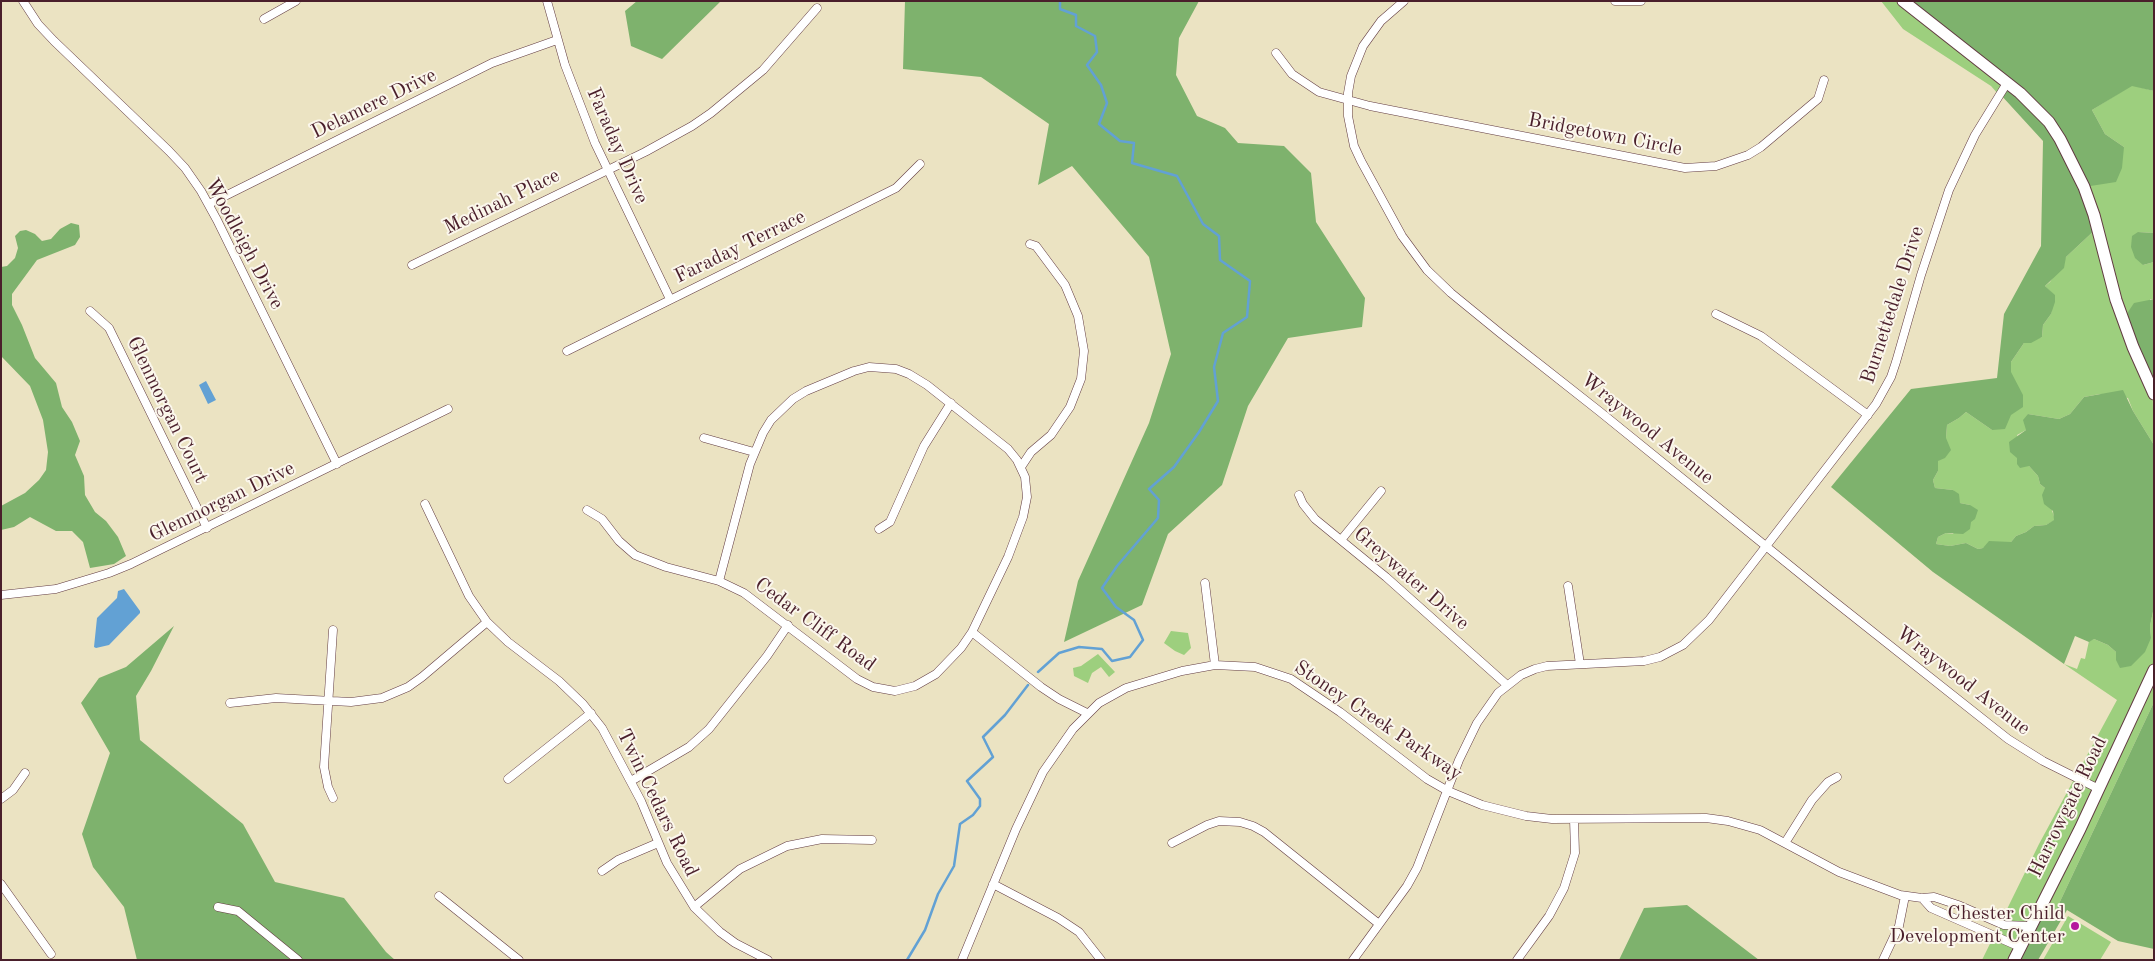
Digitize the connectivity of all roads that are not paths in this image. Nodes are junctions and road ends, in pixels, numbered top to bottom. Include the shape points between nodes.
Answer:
1 (22, 1) edge
2 (296, 1) edge
3 (547, 1) edge
4 (1404, 1) edge
5 (1615, 1) edge
6 (1641, 1) edge
7 (1903, 1) edge
8 (817, 8) dead end
9 (264, 19) dead end
10 (557, 40) junction
11 (1276, 53) dead end
12 (1824, 80) dead end
13 (2007, 83) junction
14 (1348, 100) junction
15 (920, 164) dead end
16 (606, 169) junction
17 (209, 204) junction
18 (1030, 244) dead end
19 (412, 265) dead end
20 (670, 299) junction
21 (90, 311) dead end
22 (1716, 314) dead end
23 (567, 351) dead end
24 (2154, 394) edge
25 (951, 403) junction
26 (448, 409) dead end
27 (1868, 415) junction
28 (704, 438) dead end
29 (754, 452) junction
30 (337, 464) junction
31 (1021, 467) junction
32 (1381, 491) dead end
33 (1299, 495) dead end
34 (425, 504) dead end
35 (587, 510) dead end
36 (208, 528) junction
37 (879, 529) dead end
38 (1341, 540) junction
39 (1766, 546) junction
40 (720, 581) junction
41 (1205, 583) dead end
42 (1568, 586) dead end
43 (1, 595) edge
44 (487, 622) junction
45 (788, 625) junction
46 (333, 630) dead end
47 (972, 632) junction
48 (1580, 664) junction
49 (1215, 665) junction
50 (2154, 670) edge
51 (1507, 685) junction
52 (328, 700) junction
53 (230, 703) dead end
54 (591, 713) junction
55 (1088, 713) junction
56 (25, 772) dead end
57 (1837, 777) dead end
58 (508, 779) dead end
59 (631, 781) junction
60 (2099, 789) junction
61 (1448, 790) junction
62 (333, 798) dead end
63 (1, 799) edge
64 (1574, 819) junction
65 (872, 840) dead end
66 (658, 843) junction
67 (1172, 843) dead end
68 (1784, 843) junction
69 (602, 871) dead end
70 (1, 884) edge
71 (992, 884) junction
72 (439, 896) dead end
73 (1905, 896) junction
74 (1922, 898) junction
75 (218, 907) dead end
76 (694, 907) junction
77 (1379, 924) junction
78 (2031, 926) junction
79 (2020, 947) junction
80 (51, 954) dead end
81 (298, 960) edge
82 (519, 960) edge
83 (768, 960) edge
84 (962, 960) edge
85 (1101, 960) edge
86 (1353, 960) edge
87 (1517, 960) edge
88 (1884, 960) edge
89 (2014, 960) edge

1 - 17 street, Woodleigh Drive via 54,41 175,157
2 - 9 street
3 - 10 street, Faraday Drive
4 - 14 street, Wraywood Avenue via 1382,21 1363,46 1351,76
5 - 6 street
7 - 13 street
8 - 16 street, Medinah Place via 763,70 711,113 670,139
10 - 16 street, Faraday Drive
10 - 17 street, Delamere Drive via 492,64
11 - 14 street, Bridgetown Circle via 1303,84
12 - 14 street, Bridgetown Circle via 1818,99 1761,147 1732,161 1701,168 1685,168
13 - 24 street via 2049,122 2070,156 2094,215 2124,324
13 - 27 street, Burnettedale Drive via 1975,135 1949,190 1891,377
14 - 39 street, Wraywood Avenue via 1351,133 1360,161 1402,236 1427,270 1464,304
15 - 20 street, Faraday Terrace via 896,188
16 - 19 street, Medinah Place
16 - 20 street, Faraday Drive
17 - 30 street, Woodleigh Drive
18 - 31 street via 1036,246 1065,285 1078,316 1084,351 1081,379 1070,407 1051,435 1031,452
20 - 23 street, Faraday Terrace
21 - 36 street, Glenmorgan Court via 109,328
22 - 27 street via 1768,341
25 - 29 street, Cedar Cliff Road via 909,374 885,368 854,370 806,391 784,407 763,433
25 - 31 street, Cedar Cliff Road via 1008,449
25 - 37 street via 924,446 890,522
26 - 30 street, Glenmorgan Drive
27 - 39 street, Burnettedale Drive
28 - 29 street
29 - 40 street, Cedar Cliff Road
30 - 36 street, Glenmorgan Drive
31 - 47 street, Cedar Cliff Road via 1026,487 1023,517 1008,557
32 - 38 street
33 - 38 street, Greywater Drive via 1308,511
34 - 44 street, Twin Cedars Road via 469,596
35 - 40 street, Cedar Cliff Road via 602,519 635,555
36 - 43 street, Glenmorgan Drive via 101,576 56,588
38 - 51 street, Greywater Drive
39 - 48 street, Burnettedale Drive via 1709,620 1675,651 1644,661
39 - 60 street, Wraywood Avenue via 2008,739
40 - 45 street, Cedar Cliff Road via 744,593
41 - 49 street
42 - 48 street
44 - 52 street via 422,677 400,691 368,701
44 - 54 street, Twin Cedars Road via 559,681
45 - 47 street, Cedar Cliff Road via 857,679 873,687 895,690 915,686 936,674
45 - 59 street via 709,729 689,747
46 - 52 street
47 - 55 street via 1041,687
48 - 51 street, Burnettedale Drive via 1535,669
49 - 55 street, Stoney Creek Parkway via 1126,688
49 - 61 street, Stoney Creek Parkway via 1255,667 1292,679 1427,779
50 - 60 street, Harrowgate Road
51 - 61 street, Burnettedale Drive via 1477,722
52 - 53 street via 276,698
52 - 62 street via 324,767
54 - 58 street
54 - 59 street, Twin Cedars Road
55 - 71 street, Stoney Creek Parkway via 1043,772
56 - 63 street via 13,790
57 - 68 street via 1812,800
59 - 66 street, Twin Cedars Road
60 - 78 street, Harrowgate Road
61 - 64 street, Stoney Creek Parkway via 1501,811
61 - 77 street, Burnettedale Drive via 1417,868
64 - 68 street, Stoney Creek Parkway via 1706,818 1742,824
64 - 87 street via 1575,853 1564,888 1549,916
65 - 76 street via 822,839 786,846 734,873
66 - 69 street via 618,860
66 - 76 street, Twin Cedars Road
67 - 77 street via 1219,821 1253,826
68 - 73 street, Stoney Creek Parkway via 1839,872
70 - 80 street
71 - 84 street, Stoney Creek Parkway
71 - 85 street via 1079,932
72 - 82 street
73 - 74 street, Stoney Creek Parkway
73 - 88 street via 1899,926
74 - 78 street, Stoney Creek Parkway via 1934,897 2004,925
74 - 79 street via 1931,908
75 - 81 street via 238,911
76 - 83 street, Twin Cedars Road via 735,943
77 - 86 street, Burnettedale Drive
78 - 79 street, Harrowgate Road
79 - 89 street, Harrowgate Road

